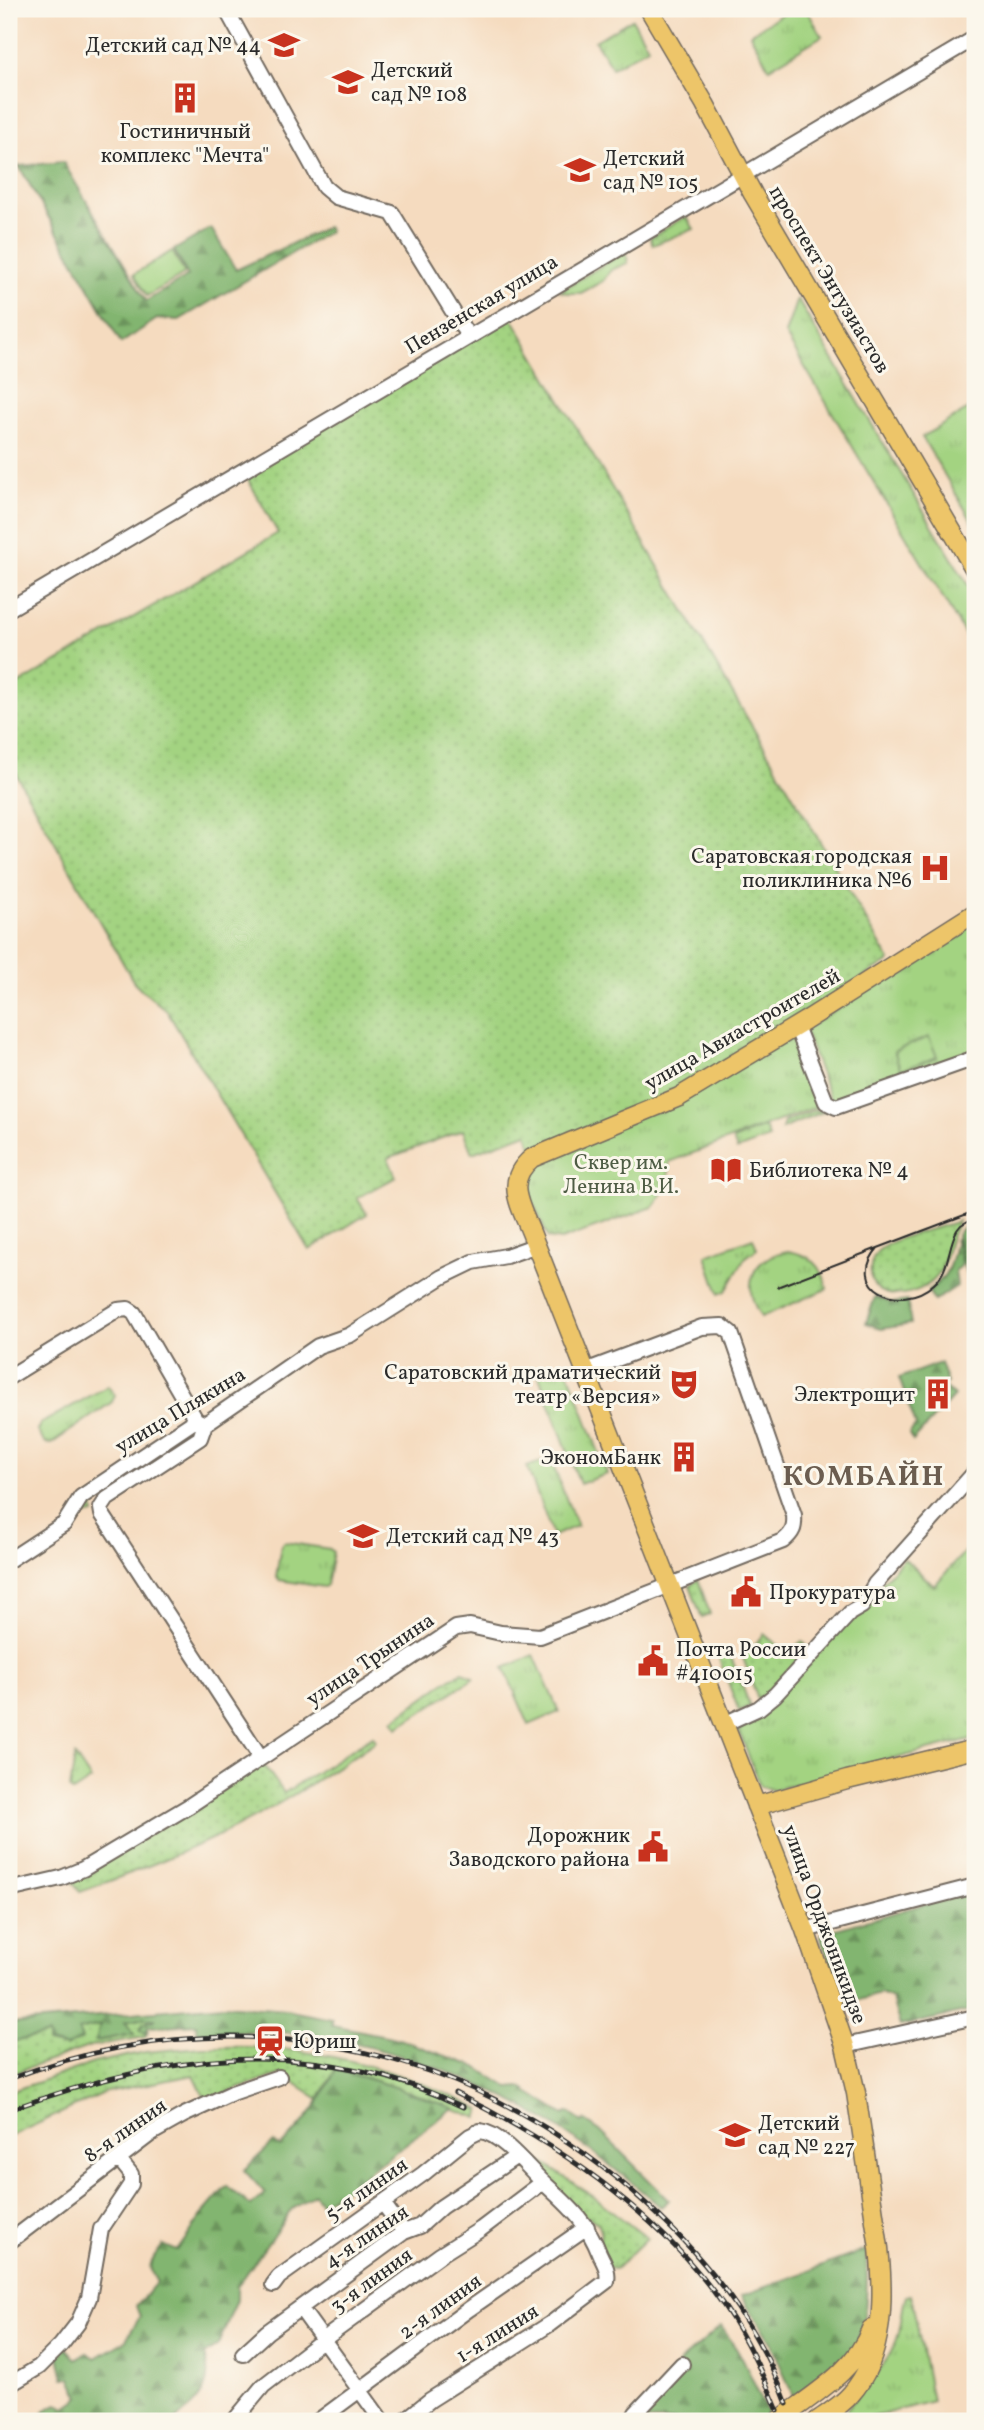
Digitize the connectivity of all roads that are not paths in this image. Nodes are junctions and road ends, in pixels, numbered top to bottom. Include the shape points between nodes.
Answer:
1 (226, 9) edge
2 (649, 9) edge
3 (975, 38) edge
4 (743, 175) junction
5 (468, 336) junction
6 (975, 570) edge
7 (9, 609) edge
8 (975, 913) edge
9 (796, 1026) junction
10 (975, 1058) edge
11 (523, 1166) joint
12 (537, 1245) junction
13 (585, 1371) junction
14 (9, 1377) edge
15 (201, 1422) junction
16 (975, 1472) edge
17 (9, 1560) edge
18 (670, 1585) junction
19 (724, 1724) junction
20 (975, 1749) edge
21 (261, 1758) junction
22 (756, 1806) junction
23 (975, 1886) edge
24 (9, 1890) edge
25 (804, 1930) junction
26 (975, 2017) edge
27 (845, 2046) junction
28 (279, 2077) dead end
29 (517, 2156) junction
30 (118, 2159) junction
31 (543, 2182) junction
32 (383, 2203) junction
33 (587, 2227) junction
34 (404, 2232) junction
35 (9, 2242) edge
36 (272, 2285) dead end
37 (881, 2294) junction
38 (300, 2309) junction
39 (324, 2340) junction
40 (243, 2354) dead end
41 (682, 2364) dead end
42 (9, 2385) edge
43 (362, 2390) junction
44 (234, 2421) edge
45 (318, 2421) edge
46 (382, 2421) edge
47 (404, 2421) edge
48 (632, 2421) edge
49 (778, 2421) edge
50 (817, 2421) edge

1 - 5 street via 324,187 336,197 392,213
2 - 4 main road, проспект Энтузиастов
3 - 4 street, Пензенская улица
4 - 5 street, Пензенская улица
4 - 6 main road, проспект Энтузиастов
5 - 7 street, Пензенская улица
8 - 9 main road, улица Авиастроителей
9 - 10 street via 826,1102 836,1107
9 - 11 main road, улица Авиастроителей via 678,1097 543,1153
11 - 12 main road, улица Орджоникидзе via 515,1190
12 - 13 main road, улица Орджоникидзе
12 - 15 street, улица Плякина via 463,1266 350,1335 318,1346
13 - 18 main road, улица Орджоникидзе
13 - 18 street via 702,1327 722,1326 732,1333 795,1528 783,1541
14 - 15 street via 118,1310 128,1309
15 - 17 street, улица Плякина via 80,1497 64,1524
15 - 21 street via 200,1438 107,1499 102,1514
16 - 19 street via 875,1584 862,1606 849,1612 775,1695
18 - 19 main road, улица Орджоникидзе
18 - 21 street, улица Трынина via 540,1636 456,1628
19 - 22 main road, улица Орджоникидзе
20 - 22 main road
21 - 24 street, улица Трынина via 82,1869
22 - 25 main road, улица Орджоникидзе
23 - 25 street
25 - 27 main road, улица Орджоникидзе
26 - 27 street
27 - 37 main road, улица Орджоникидзе via 877,2236
28 - 30 street, 8-я линия via 184,2115
29 - 31 street
29 - 32 street, 5-я линия via 485,2131 470,2136
29 - 34 street, 4-я линия via 420,2226
30 - 35 street, 8-я линия
30 - 42 street via 131,2174 131,2184 101,2229 89,2298 78,2323 39,2367
31 - 33 street
31 - 39 street, 3-я линия
32 - 34 street
32 - 36 street, 5-я линия
33 - 43 street, 2-я линия
33 - 47 street, 1-я линия via 608,2277 598,2288
34 - 38 street, 4-я линия
37 - 49 main road, улица Орджоникидзе via 872,2327 848,2367
37 - 50 main road, улица Орджоникидзе via 880,2323 868,2368 849,2397
38 - 39 street
38 - 40 street, 4-я линия
39 - 43 street
39 - 44 street, 3-я линия via 263,2386
41 - 48 street
43 - 45 street, 2-я линия
43 - 46 street

